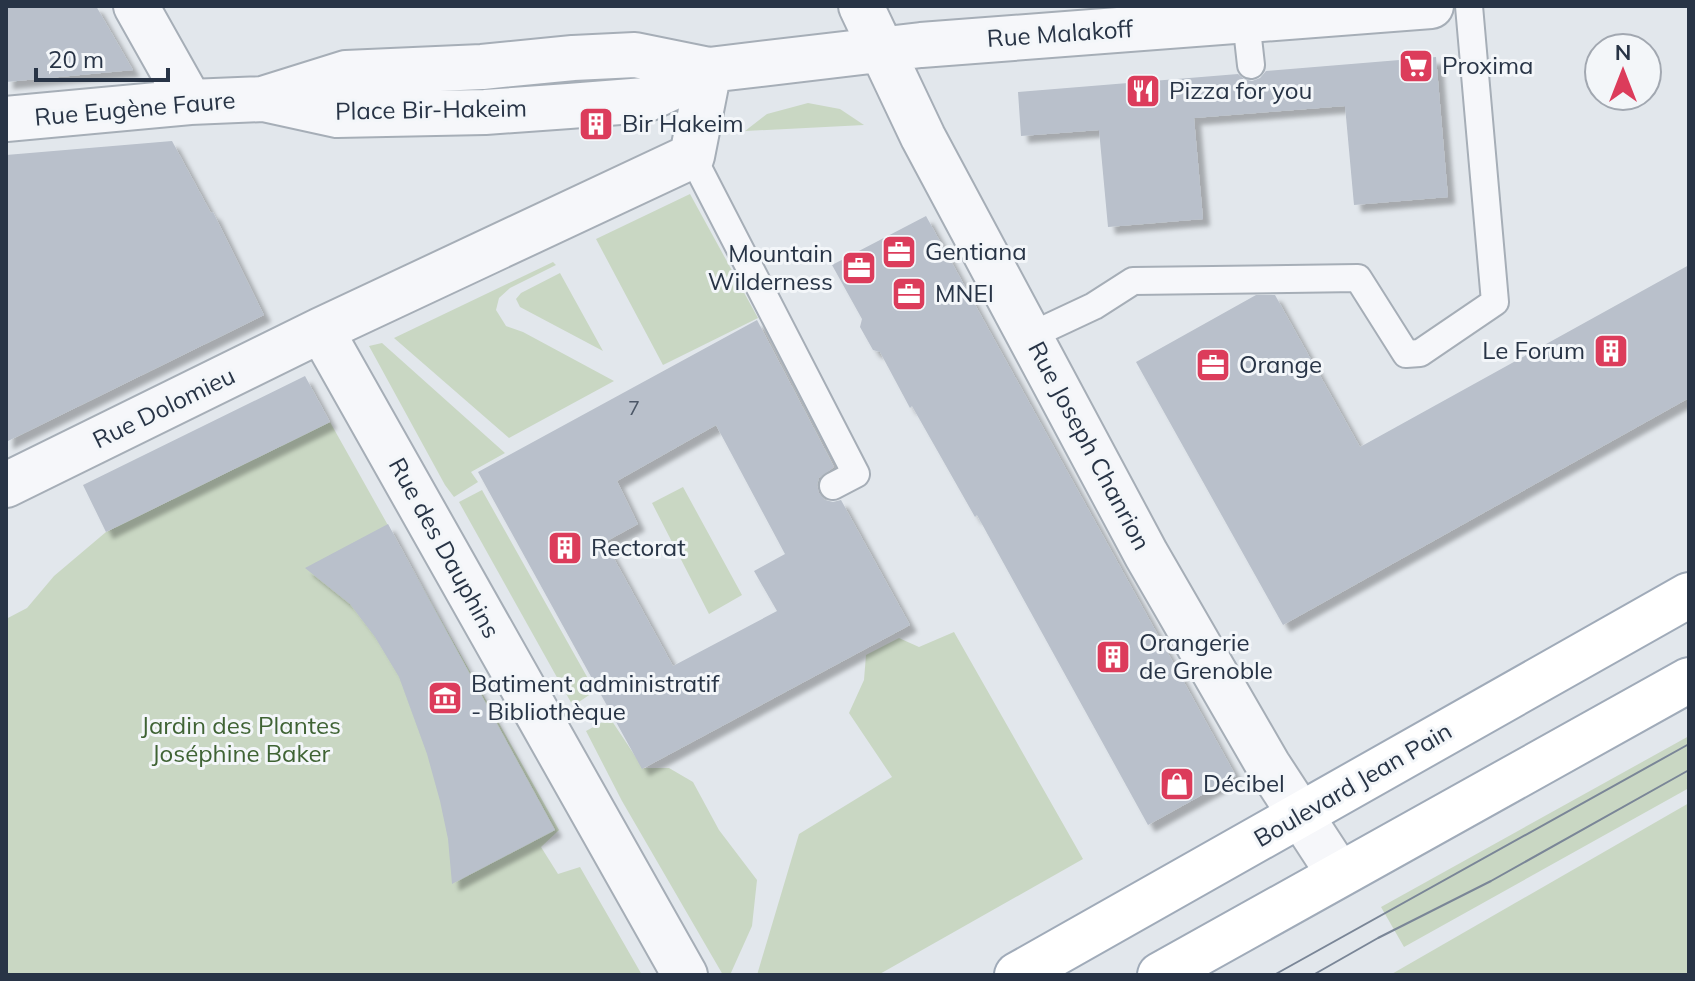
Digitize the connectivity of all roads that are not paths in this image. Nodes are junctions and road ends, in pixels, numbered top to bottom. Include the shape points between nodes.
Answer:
1 (136, 6) edge
2 (861, 6) edge
3 (1431, 6) edge
4 (1469, 6) edge
5 (1246, 20) junction
6 (881, 51) junction
7 (1251, 65) dead end
8 (709, 70) junction
9 (264, 99) joint
10 (190, 102) junction
11 (6, 119) edge
12 (692, 156) junction
13 (321, 330) junction
14 (1030, 336) junction
15 (6, 485) edge
16 (833, 486) dead end
17 (1689, 595) edge
18 (1689, 680) edge
19 (1300, 815) junction
20 (1339, 874) junction
21 (685, 975) edge
22 (1017, 975) edge
23 (1160, 975) edge

1 - 10 street
2 - 6 street, Rue Joseph Chanrion
3 - 5 street, Rue Malakoff
4 - 14 lane via 1495,302 1420,353 1406,354 1358,278 1133,281
5 - 6 street, Rue Malakoff
5 - 7 lane
6 - 8 street, Place Bir-Hakeim
6 - 14 street, Rue Joseph Chanrion
8 - 9 street, Place Bir-Hakeim via 645,100 513,110 337,115
8 - 12 street
9 - 10 street, Rue Eugène Faure
10 - 11 street, Rue Eugène Faure
12 - 13 street
12 - 16 lane via 856,474
13 - 15 street, Rue Dolomieu
13 - 21 street, Rue des Dauphins
14 - 19 street, Rue Joseph Chanrion via 1146,554
17 - 19 main road, Boulevard Jean Pain
18 - 20 main road
19 - 20 street, Rue Joseph Chanrion
19 - 22 main road, Boulevard Jean Pain
20 - 23 main road

